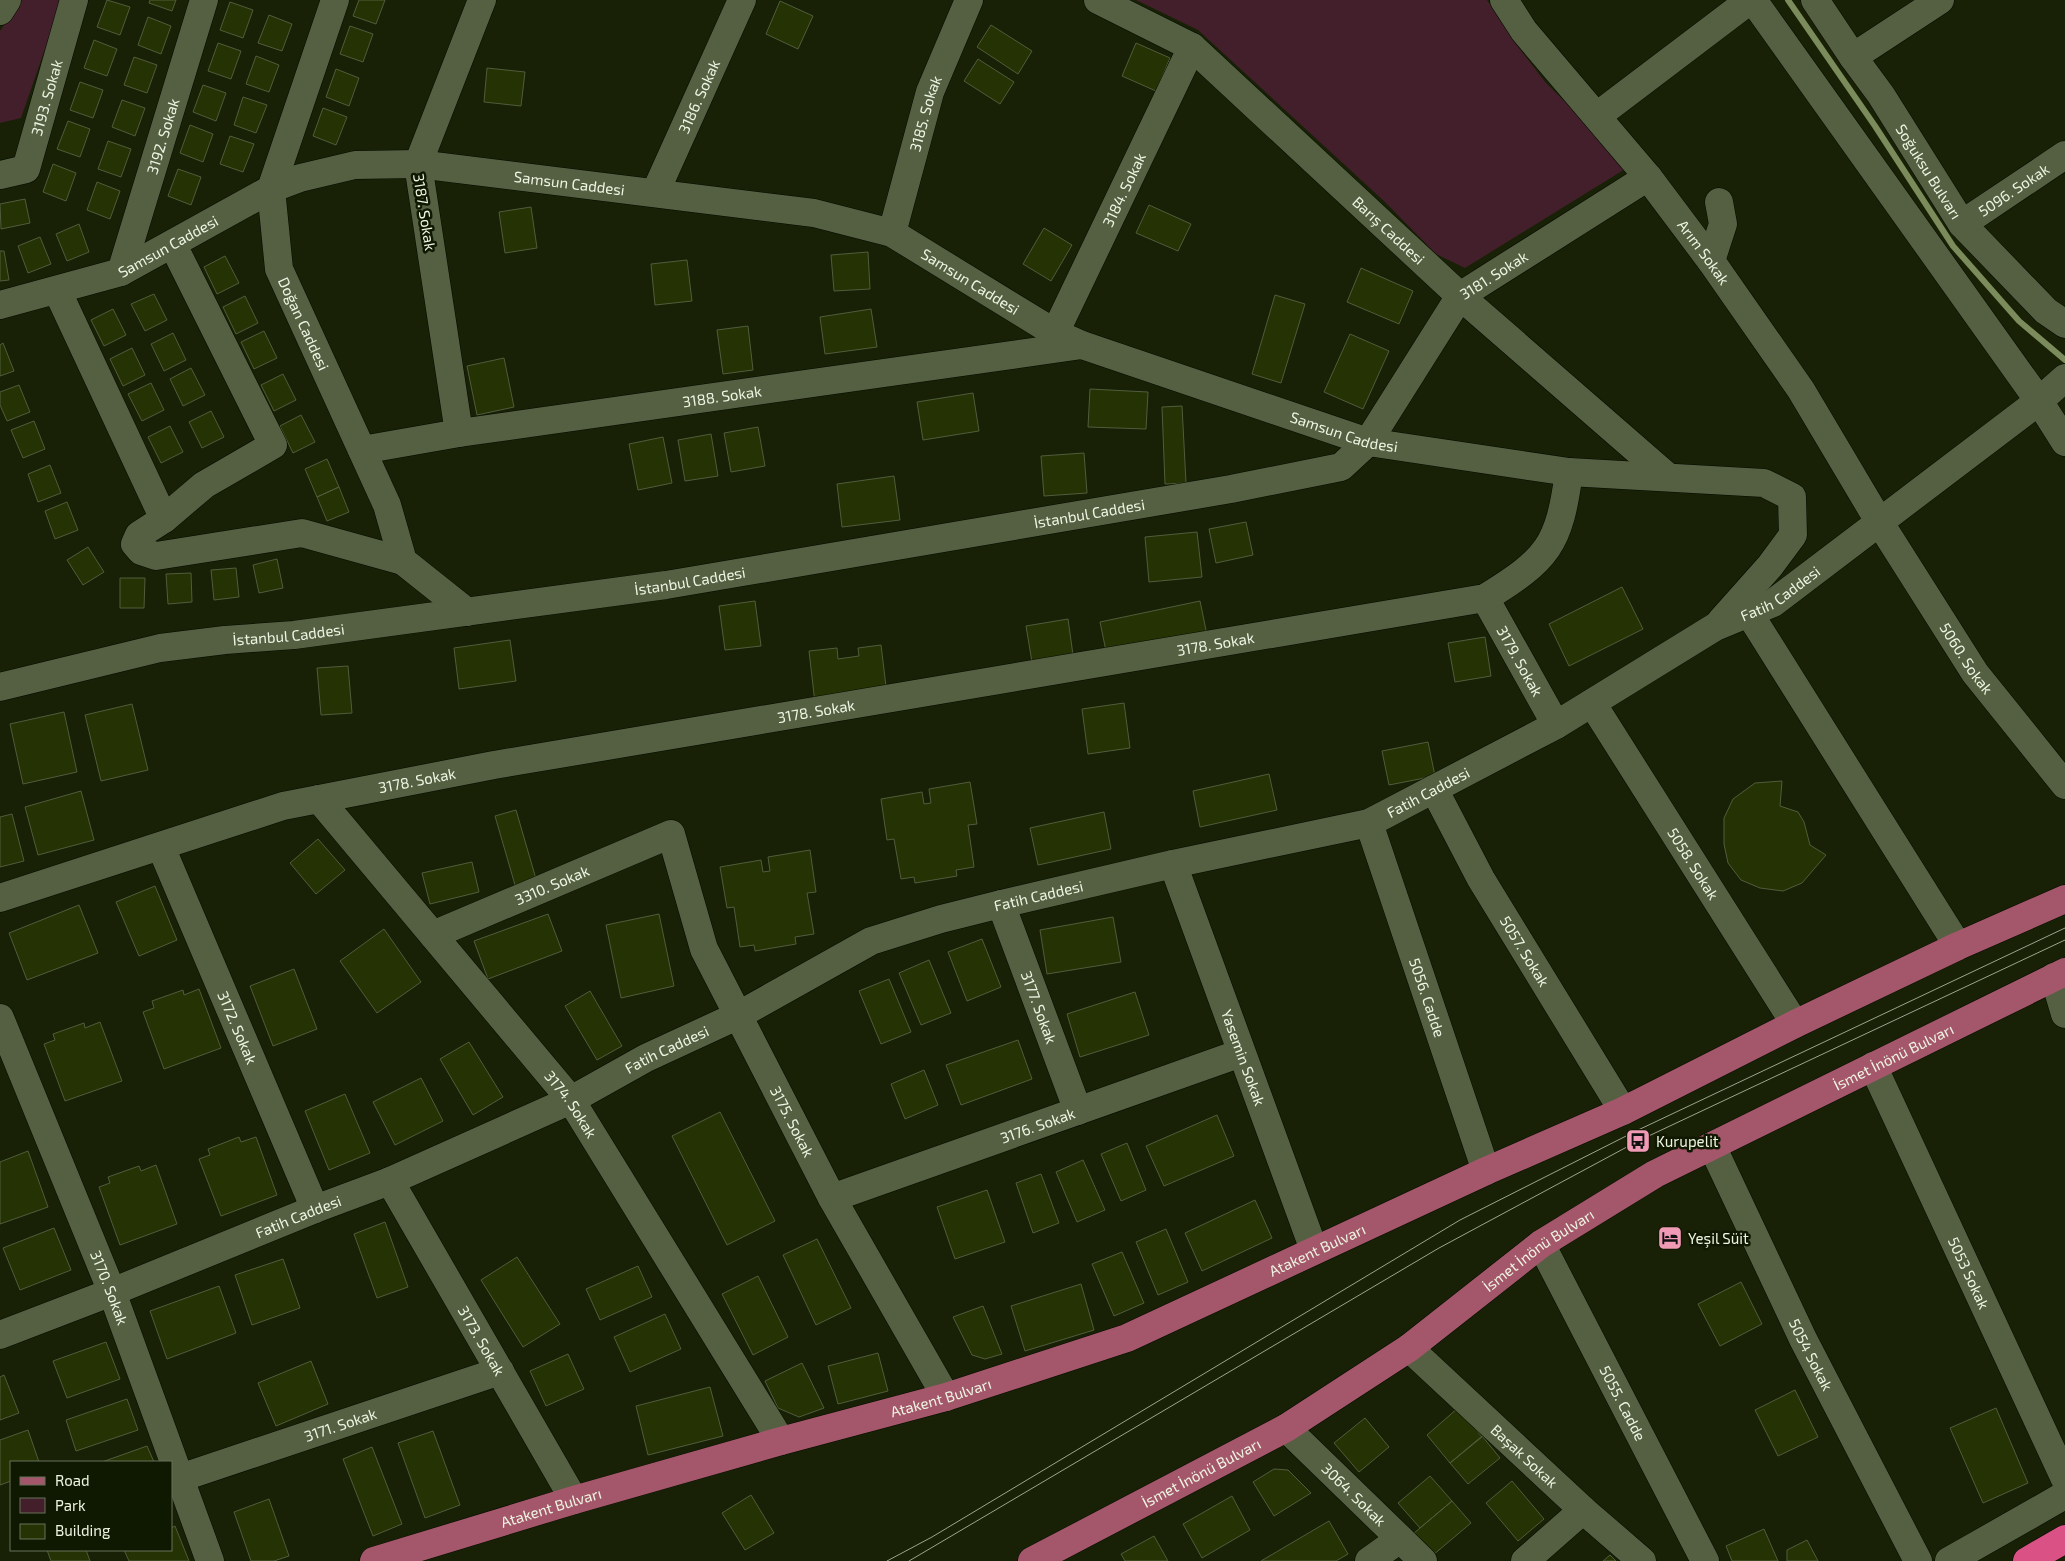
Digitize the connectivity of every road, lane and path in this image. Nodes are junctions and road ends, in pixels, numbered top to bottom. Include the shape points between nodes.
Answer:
1 (8, 0) edge
2 (74, 0) edge
3 (204, 0) edge
4 (333, 0) edge
5 (482, 0) edge
6 (742, 0) edge
7 (969, 0) edge
8 (1098, 0) edge
9 (1504, 0) edge
10 (1751, 0) edge
11 (1815, 0) edge
12 (1940, 0) edge
13 (0, 11) edge
14 (1192, 47) junction
15 (1852, 57) junction
16 (1597, 116) junction
17 (2065, 155) edge
18 (418, 164) junction
19 (0, 175) edge
20 (1648, 177) junction
21 (271, 189) junction
22 (656, 193) junction
23 (1720, 202) dead end
24 (1962, 224) junction
25 (892, 233) junction
26 (173, 245) junction
27 (1712, 261) junction
28 (121, 272) junction
29 (57, 290) junction
30 (1460, 296) junction
31 (0, 305) edge
32 (2065, 324) edge
33 (1055, 333) junction
34 (1082, 345) junction
35 (2065, 378) edge
36 (2038, 401) junction
37 (459, 433) junction
38 (1368, 442) junction
39 (2065, 442) edge
40 (362, 450) junction
41 (1569, 472) junction
42 (1668, 477) junction
43 (164, 519) junction
44 (1880, 523) junction
45 (403, 561) junction
46 (1485, 598) junction
47 (468, 612) junction
48 (1749, 613) junction
49 (1715, 627) junction
50 (0, 687) edge
51 (1592, 703) junction
52 (1556, 725) junction
53 (2065, 785) edge
54 (1434, 789) junction
55 (319, 799) junction
56 (1369, 823) junction
57 (671, 834) joint
58 (161, 847) junction
59 (1173, 864) junction
60 (0, 898) edge
61 (2065, 899) edge
62 (1001, 904) junction
63 (433, 935) junction
64 (1958, 946) junction
65 (2059, 974) edge
66 (2065, 1014) edge
67 (739, 1015) junction
68 (0, 1018) edge
69 (1795, 1024) junction
70 (1242, 1054) junction
71 (1873, 1066) junction
72 (572, 1100) junction
73 (1078, 1111) junction
74 (1623, 1111) junction
75 (1712, 1146) junction
76 (1486, 1171) junction
77 (390, 1181) junction
78 (832, 1198) junction
79 (315, 1209) junction
80 (1541, 1244) junction
81 (1314, 1250) junction
82 (112, 1292) junction
83 (0, 1335) edge
84 (1409, 1348) junction
85 (500, 1371) junction
86 (946, 1396) junction
87 (1286, 1428) junction
88 (781, 1441) junction
89 (180, 1478) junction
90 (2065, 1479) edge
91 (2065, 1495) edge
92 (574, 1500) junction
93 (1583, 1510) junction
94 (1400, 1539) junction
95 (2065, 1539) edge
96 (414, 1556) edge
97 (210, 1561) edge
98 (374, 1561) edge
99 (1032, 1561) edge
100 (1370, 1561) edge
101 (1423, 1561) edge
102 (1525, 1561) edge
103 (1642, 1561) edge
104 (1706, 1561) edge
105 (1918, 1561) edge
106 (1949, 1561) edge
107 (2027, 1561) edge

1 - 13 street
2 - 19 street, 3193. Sokak via 26,169
3 - 28 street, 3192. Sokak
4 - 21 street, Doğan Caddesi
5 - 18 street, 3187. Sokak
6 - 22 street, 3186. Sokak
7 - 25 street, 3185. Sokak via 930,92
8 - 14 street, Barış Caddesi
9 - 16 street, Arım Sokak via 1524,31
10 - 16 street
10 - 36 street
11 - 15 street, Soğuksu Bulvarı
12 - 15 street
14 - 30 street, Barış Caddesi
14 - 33 street, 3184. Sokak
15 - 24 street, Soğuksu Bulvarı
16 - 20 street, Arım Sokak
17 - 24 street, 5096. Sokak
18 - 21 street, Samsun Caddesi via 355,166 300,178
18 - 22 street, Samsun Caddesi
18 - 37 street, 3187. Sokak
20 - 27 street, Arım Sokak
20 - 30 street, 3181. Sokak
21 - 26 street, Samsun Caddesi
21 - 40 street, Doğan Caddesi via 279,269
22 - 25 street, Samsun Caddesi via 814,212
23 - 27 street via 1723,224
24 - 32 street, Soğuksu Bulvarı via 2046,310
25 - 33 street, Samsun Caddesi
26 - 28 street, Samsun Caddesi
26 - 43 street via 272,445 204,485
27 - 44 street, Arım Sokak via 1800,390
28 - 29 street, Samsun Caddesi
29 - 31 street, Samsun Caddesi
29 - 43 street
30 - 38 street, 3181. Sokak
30 - 42 street, Barış Caddesi
33 - 34 street, Samsun Caddesi
34 - 37 street, 3188. Sokak
34 - 38 street, Samsun Caddesi
35 - 36 street, Fatih Caddesi
36 - 39 street
36 - 44 street, Fatih Caddesi
37 - 40 street, 3188. Sokak
38 - 41 street, Samsun Caddesi
38 - 47 street, İstanbul Caddesi via 1341,467 1231,489 666,585
40 - 45 street, Doğan Caddesi via 387,505
41 - 42 street, Samsun Caddesi
41 - 46 street, 3178. Sokak via 1564,507 1554,538 1536,564
42 - 49 street, Samsun Caddesi via 1764,483 1792,497 1793,535 1770,566
43 - 45 street via 139,535 135,544 141,551 156,556 302,533
44 - 48 street, Fatih Caddesi via 1772,603
44 - 53 street, 5060. Sokak via 1975,673
45 - 47 street
46 - 52 street, 3179. Sokak
46 - 55 street, 3178. Sokak via 514,762
47 - 50 street, İstanbul Caddesi via 294,635 160,648
48 - 49 street, Fatih Caddesi
48 - 64 street
49 - 51 street, Fatih Caddesi
51 - 52 street, Fatih Caddesi
51 - 69 street, 5058. Sokak
52 - 54 street, Fatih Caddesi
54 - 56 street, Fatih Caddesi
54 - 74 street, 5057. Sokak via 1481,879
55 - 58 street, 3178. Sokak via 283,806
55 - 63 street, 3174. Sokak
56 - 59 street, Fatih Caddesi
56 - 76 street, 5056. Cadde
57 - 63 street, 3310. Sokak
57 - 67 street, 3175. Sokak via 704,949
58 - 60 street, 3178. Sokak
58 - 79 street, 3172. Sokak
59 - 62 street, Fatih Caddesi
59 - 70 street, Yasemin Sokak
61 - 64 main road
62 - 67 street, Fatih Caddesi via 871,941
62 - 73 street, 3177. Sokak
63 - 72 street, 3174. Sokak
64 - 69 main road
65 - 66 street
65 - 71 main road, İsmet İnönü Bulvarı
67 - 72 street, Fatih Caddesi via 646,1058
67 - 78 street, 3175. Sokak
68 - 82 street, 3170. Sokak
69 - 74 main road
70 - 73 street, 3176. Sokak
70 - 81 street, Yasemin Sokak
71 - 75 main road, İsmet İnönü Bulvarı
71 - 90 street, 5053 Sokak
72 - 77 street, Fatih Caddesi
72 - 88 street, 3174. Sokak
73 - 78 street, 3176. Sokak
74 - 76 main road
75 - 80 main road, İsmet İnönü Bulvarı via 1655,1174
75 - 105 street, 5054 Sokak via 1803,1339
76 - 81 main road, Atakent Bulvarı
77 - 79 street, Fatih Caddesi
77 - 85 street, 3173. Sokak
78 - 86 street, 3175. Sokak
79 - 82 street, Fatih Caddesi
80 - 84 main road, İsmet İnönü Bulvarı
80 - 104 street, 5055. Cadde
81 - 86 main road, Atakent Bulvarı via 1127,1338
82 - 83 street, Fatih Caddesi
82 - 89 street, 3170. Sokak
84 - 87 main road, İsmet İnönü Bulvarı
84 - 93 street, Başak Sokak
85 - 89 street, 3171. Sokak
85 - 92 street, 3173. Sokak
86 - 88 main road, Atakent Bulvarı
87 - 94 street, 3064. Sokak
87 - 99 main road, İsmet İnönü Bulvarı
88 - 92 main road, Atakent Bulvarı
89 - 97 street, 3170. Sokak
91 - 106 street
92 - 96 main road, Atakent Bulvarı
93 - 102 street
93 - 103 street, Başak Sokak
94 - 100 street
94 - 101 street, 3064. Sokak
95 - 107 highway
96 - 98 main road, Atakent Bulvarı

